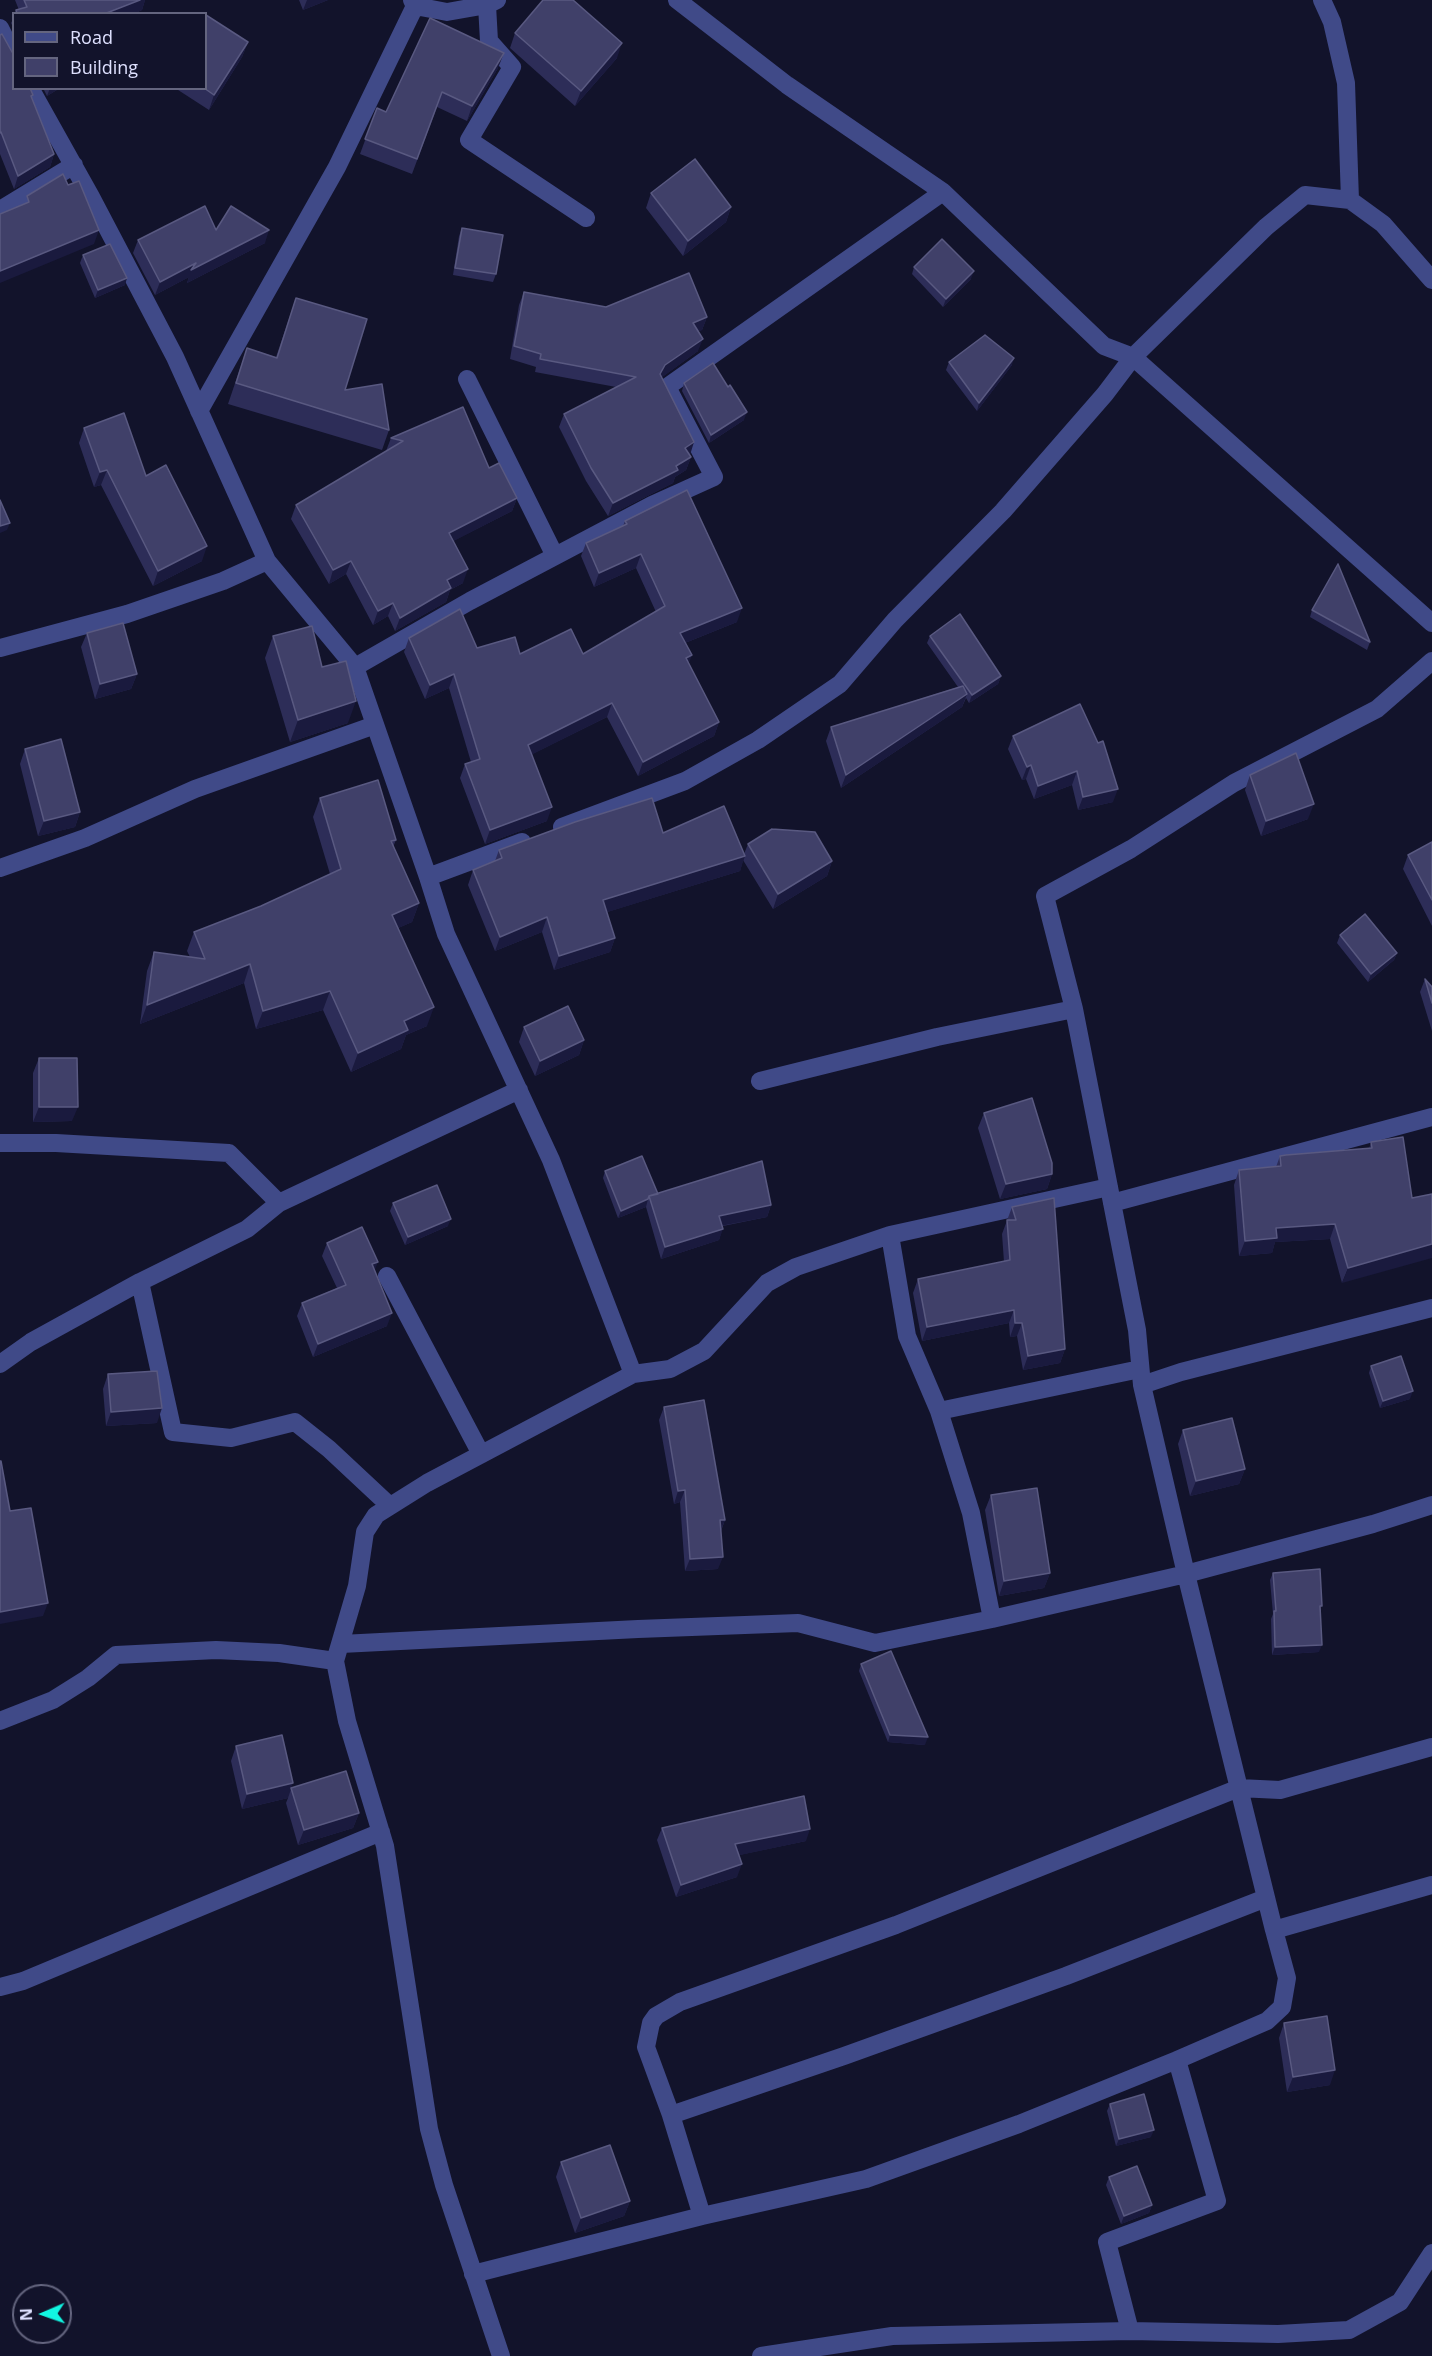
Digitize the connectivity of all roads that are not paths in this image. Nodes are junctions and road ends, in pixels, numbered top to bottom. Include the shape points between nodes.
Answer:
1 (677, 0) edge
2 (1322, 0) edge
3 (414, 3) edge
4 (492, 3) edge
5 (0, 28) edge
6 (12, 52) edge
7 (31, 90) edge
8 (74, 165) junction
9 (944, 192) junction
10 (1350, 200) junction
11 (0, 210) edge
12 (586, 218) dead end
13 (1432, 280) edge
14 (1132, 357) junction
15 (467, 379) dead end
16 (199, 411) junction
17 (555, 556) junction
18 (267, 561) junction
19 (1432, 623) edge
20 (0, 648) edge
21 (1432, 661) edge
22 (355, 667) junction
23 (375, 725) junction
24 (0, 868) edge
25 (428, 877) junction
26 (1074, 1009) junction
27 (760, 1081) dead end
28 (519, 1090) junction
29 (1432, 1117) edge
30 (0, 1143) edge
31 (1110, 1195) junction
32 (279, 1203) junction
33 (890, 1235) junction
34 (387, 1276) dead end
35 (140, 1282) junction
36 (1432, 1308) edge
37 (0, 1364) edge
38 (633, 1374) junction
39 (1141, 1377) junction
40 (939, 1411) junction
41 (480, 1454) junction
42 (1432, 1505) edge
43 (390, 1506) junction
44 (1186, 1574) junction
45 (992, 1619) junction
46 (338, 1653) junction
47 (0, 1721) edge
48 (1432, 1747) edge
49 (1239, 1788) junction
50 (381, 1832) junction
51 (1432, 1885) edge
52 (1266, 1898) junction
53 (1274, 1930) junction
54 (0, 1987) edge
55 (1177, 2060) junction
56 (672, 2115) junction
57 (702, 2216) junction
58 (1432, 2253) edge
59 (473, 2274) junction
60 (1130, 2331) junction
61 (501, 2356) edge
62 (761, 2356) edge

1 - 9 street via 787,85
2 - 10 street via 1332,22 1346,82
3 - 4 street via 447,12
3 - 16 street via 337,167
4 - 12 street via 489,41 512,67 469,140
5 - 6 street
7 - 8 street
8 - 11 street
8 - 16 street via 175,357
9 - 14 street via 1104,346
9 - 17 street via 667,387 714,477
10 - 13 street via 1383,224
10 - 14 street via 1305,195 1266,227
14 - 19 street
14 - 25 street via 1004,511 895,620 840,684 758,740 685,781
15 - 17 street
16 - 18 street
17 - 22 street
18 - 20 street via 223,581 127,614
18 - 22 street
21 - 26 street via 1377,710 1234,783 1131,849 1045,896
22 - 23 street
23 - 24 street via 195,789 85,838
23 - 25 street
25 - 28 street via 446,934
26 - 27 street via 937,1037
26 - 31 street
28 - 32 street
28 - 38 street via 551,1160
29 - 31 street
30 - 32 street via 228,1153
31 - 33 street
31 - 39 street via 1137,1330
32 - 35 street via 247,1229
33 - 38 street via 796,1267 767,1283 704,1351 669,1369
33 - 40 street via 906,1336
34 - 41 street
35 - 37 street via 31,1342
35 - 43 street via 173,1432 231,1438 296,1422
36 - 39 street via 1181,1372
38 - 41 street
39 - 40 street
39 - 44 street
40 - 45 street via 971,1513
41 - 43 street
42 - 44 street
43 - 46 street via 376,1515 366,1532 357,1586
44 - 45 street
44 - 49 street
45 - 46 street via 875,1643 798,1623 638,1629
46 - 47 street via 216,1650 116,1655 53,1700
46 - 50 street via 347,1721
48 - 49 street via 1280,1790
49 - 52 street
49 - 56 street via 896,1925 664,2011 651,2023 646,2047
50 - 54 street via 23,1981
50 - 59 street via 429,2129
51 - 53 street
52 - 53 street
52 - 56 street via 1044,1984
53 - 55 street via 1287,1978 1282,2007 1267,2021
55 - 57 street via 1019,2124 866,2179
55 - 60 street via 1217,2201 1107,2242
56 - 57 street
57 - 59 street
58 - 60 street via 1400,2302 1348,2330 1278,2334
59 - 61 street
60 - 62 street via 892,2336

